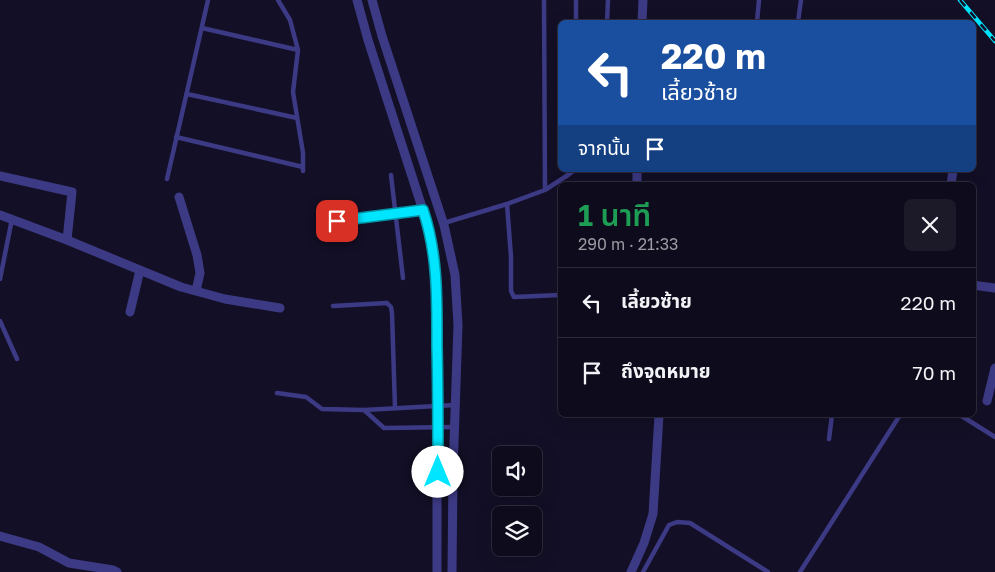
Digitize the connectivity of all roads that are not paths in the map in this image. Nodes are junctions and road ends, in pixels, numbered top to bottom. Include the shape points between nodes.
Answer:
1 (208, 0) edge
2 (278, 0) edge
3 (357, 0) edge
4 (372, 0) edge
5 (544, 0) edge
6 (576, 0) edge
7 (608, 0) edge
8 (643, 0) edge
9 (760, 0) edge
10 (801, 0) edge
11 (576, 20) edge
12 (607, 20) edge
13 (642, 20) edge
14 (757, 20) edge
15 (798, 20) edge
16 (202, 28) junction
17 (298, 50) junction
18 (186, 94) junction
19 (297, 118) junction
20 (176, 138) junction
21 (568, 173) edge
22 (390, 175) dead end
23 (0, 176) edge
24 (167, 179) dead end
25 (545, 190) junction
26 (180, 197) dead end
27 (507, 204) junction
28 (423, 210) junction
29 (396, 214) junction
30 (0, 215) edge
31 (12, 219) junction
32 (337, 221) dead end
33 (443, 223) junction
34 (67, 240) junction
35 (140, 270) junction
36 (403, 278) dead end
37 (0, 279) edge
38 (976, 286) edge
39 (995, 288) edge
40 (196, 291) junction
41 (558, 295) edge
42 (333, 306) dead end
43 (280, 308) dead end
44 (130, 312) dead end
45 (0, 320) edge
46 (17, 359) dead end
47 (995, 368) edge
48 (277, 393) dead end
49 (987, 401) dead end
50 (455, 404) junction
51 (438, 406) junction
52 (395, 408) junction
53 (364, 410) junction
54 (659, 417) edge
55 (832, 417) edge
56 (899, 417) edge
57 (963, 417) edge
58 (454, 427) junction
59 (438, 428) junction
60 (995, 436) edge
61 (829, 439) dead end
62 (0, 536) edge
63 (117, 572) edge
64 (437, 572) edge
65 (452, 572) edge
66 (631, 572) edge
67 (643, 572) edge
68 (768, 572) edge
69 (800, 572) edge

1 - 16 lane
2 - 17 lane via 290,20
3 - 28 street
4 - 33 street
5 - 25 lane
6 - 11 lane
7 - 12 lane
8 - 13 street
9 - 14 lane
10 - 15 lane
16 - 17 lane
16 - 18 lane
17 - 19 lane via 293,92
18 - 19 lane
18 - 20 lane
19 - 20 lane via 303,169
20 - 24 lane
21 - 25 lane
22 - 29 lane
23 - 34 street via 72,192
25 - 27 lane
26 - 40 street via 197,255 200,273
27 - 33 lane
27 - 41 lane via 512,294 514,297
28 - 29 lane
28 - 51 street via 436,275
29 - 32 lane
29 - 36 lane
30 - 31 street
31 - 34 street
31 - 37 lane
33 - 50 street via 455,276 458,325
34 - 35 street
35 - 40 street
35 - 44 street
38 - 39 street
40 - 43 street
42 - 52 lane via 388,303 391,307
45 - 46 lane
47 - 49 street
48 - 53 lane via 306,398 322,409
50 - 51 lane
50 - 58 street
51 - 52 lane
51 - 59 street
52 - 53 lane
53 - 59 lane via 384,428
54 - 66 street via 653,514
55 - 61 lane
56 - 69 lane
57 - 60 lane
58 - 59 lane
58 - 65 street
59 - 64 street
62 - 63 street via 39,546 69,563
67 - 68 lane via 669,525 677,522 690,523

